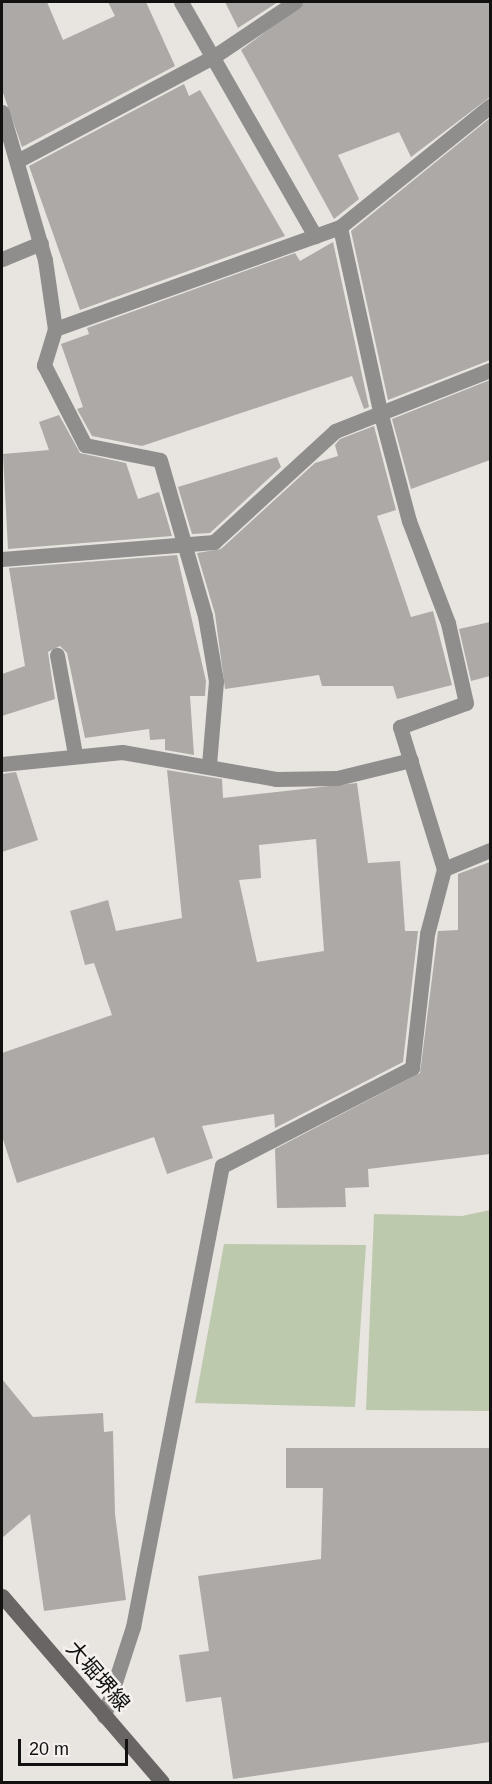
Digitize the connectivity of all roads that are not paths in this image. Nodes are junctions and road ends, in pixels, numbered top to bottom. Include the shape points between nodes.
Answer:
1 (181, 2) edge
2 (295, 2) edge
3 (213, 57) junction
4 (490, 106) edge
5 (2, 112) edge
6 (17, 161) junction
7 (340, 227) junction
8 (315, 236) junction
9 (41, 243) junction
10 (2, 259) edge
11 (55, 329) junction
12 (490, 370) edge
13 (380, 411) junction
14 (187, 547) junction
15 (2, 559) edge
16 (57, 655) dead end
17 (75, 754) junction
18 (411, 760) junction
19 (2, 764) edge
20 (209, 765) junction
21 (490, 850) edge
22 (444, 869) junction
23 (2, 1596) edge
24 (104, 1716) junction
25 (162, 1782) edge

1 - 3 street
2 - 3 street
3 - 6 street
3 - 8 street
4 - 7 street
5 - 6 street
6 - 9 street
7 - 8 street
7 - 13 street
8 - 11 street
9 - 10 street
9 - 11 street
11 - 14 street via 44,365 84,445 160,460
12 - 13 street
13 - 14 street via 335,431 214,542
13 - 18 street via 409,521 448,623 466,703 400,727
14 - 15 street
14 - 20 street via 216,681
16 - 17 street
17 - 19 street
17 - 20 street via 122,752
18 - 20 street via 337,778 276,780
18 - 22 street
21 - 22 street
22 - 24 street via 427,934 412,1068 222,1166 133,1627
23 - 24 main road, 大堀堺線
24 - 25 main road, 大堀堺線

